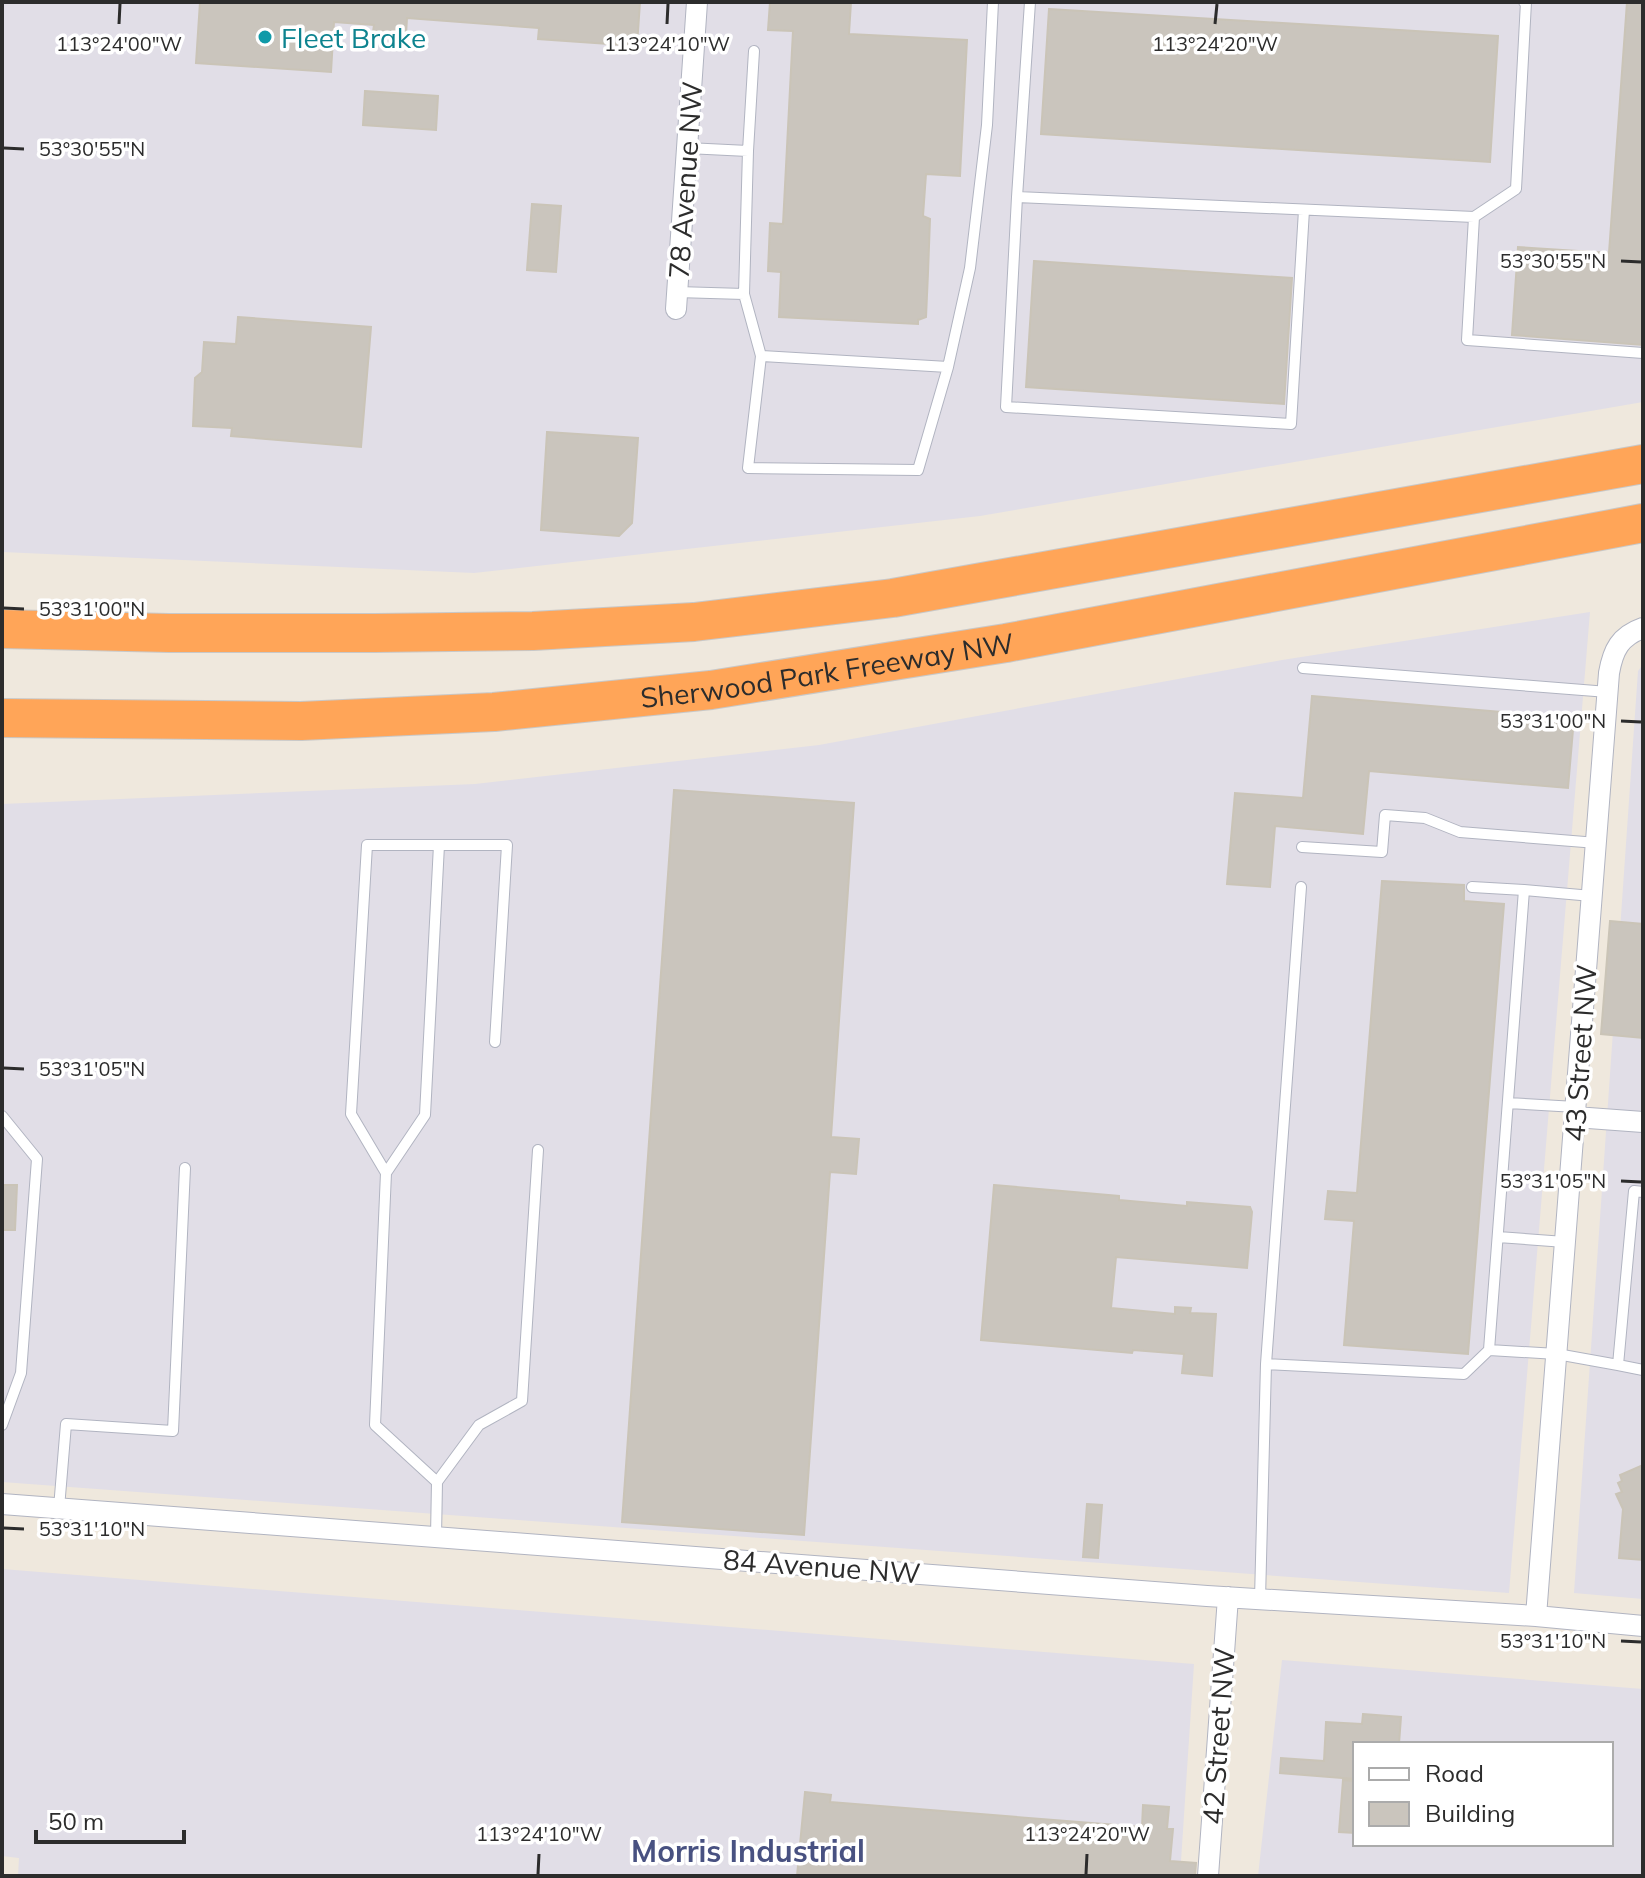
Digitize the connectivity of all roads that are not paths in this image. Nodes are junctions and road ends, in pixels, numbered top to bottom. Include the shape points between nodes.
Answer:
1 (697, 2) edge
2 (993, 2) edge
3 (1030, 2) edge
4 (1526, 2) edge
5 (754, 51) dead end
6 (687, 148) junction
7 (748, 151) junction
8 (1017, 197) junction
9 (1304, 210) junction
10 (1474, 217) junction
11 (744, 294) junction
12 (676, 301) joint
13 (1643, 353) edge
14 (761, 356) junction
15 (948, 367) junction
16 (1643, 464) edge
17 (1643, 523) edge
18 (2, 611) edge
19 (1643, 628) edge
20 (2, 629) edge
21 (169, 633) junction
22 (1303, 668) dead end
23 (1608, 692) junction
24 (2, 718) edge
25 (1597, 843) junction
26 (439, 845) junction
27 (1302, 847) dead end
28 (1301, 887) dead end
29 (1472, 887) dead end
30 (1524, 890) junction
31 (1592, 896) junction
32 (495, 1042) dead end
33 (1508, 1103) junction
34 (1575, 1112) junction
35 (2, 1116) edge
36 (1643, 1122) edge
37 (538, 1150) dead end
38 (185, 1168) dead end
39 (386, 1173) junction
40 (1643, 1192) edge
41 (1498, 1237) junction
42 (1565, 1242) junction
43 (1489, 1350) junction
44 (1557, 1354) junction
45 (1266, 1364) junction
46 (1618, 1365) junction
47 (1643, 1370) edge
48 (2, 1425) edge
49 (437, 1482) junction
50 (2, 1504) edge
51 (59, 1508) junction
52 (436, 1537) junction
53 (1228, 1597) junction
54 (1260, 1599) junction
55 (1536, 1616) junction
56 (1643, 1626) edge
57 (1208, 1876) edge

1 - 6 street, 78 Avenue NW
2 - 15 lane via 987,125 972,252
3 - 8 lane
4 - 10 lane via 1516,189
5 - 7 lane
6 - 7 lane
6 - 12 street, 78 Avenue NW
7 - 11 lane
8 - 9 lane
8 - 9 lane via 1006,407 1291,424
9 - 10 lane
10 - 13 lane via 1467,340
11 - 12 lane
11 - 14 lane
14 - 15 lane
14 - 15 lane via 748,468 918,470
16 - 21 highway via 1118,560 797,611 533,631
17 - 24 highway, Sherwood Park Freeway NW via 1006,643 711,690 494,712 346,719
18 - 21 highway
19 - 23 street, 43 Street NW via 1623,638 1612,656
20 - 21 highway
22 - 23 lane
23 - 25 street, 43 Street NW
25 - 27 lane via 1460,832 1425,818 1385,815 1382,852
25 - 31 street, 43 Street NW
26 - 32 lane via 507,845
26 - 39 lane via 425,1115
26 - 39 lane via 367,845 351,1114
28 - 45 lane
29 - 30 lane
30 - 31 lane
30 - 33 lane
31 - 34 street, 43 Street NW
33 - 34 lane
33 - 41 lane
34 - 36 street
34 - 42 street, 43 Street NW
35 - 48 lane via 37,1159 21,1373
37 - 49 lane via 522,1401 479,1425
38 - 51 lane via 173,1431 66,1424
39 - 49 lane via 375,1425
40 - 46 lane via 1634,1191
41 - 42 lane
41 - 43 lane
42 - 44 street, 43 Street NW
43 - 44 lane
43 - 45 lane via 1464,1374
44 - 46 lane
44 - 55 street, 43 Street NW
45 - 54 lane
46 - 47 lane
49 - 52 lane
50 - 51 street, 84 Avenue NW
51 - 52 street, 84 Avenue NW
52 - 53 street, 84 Avenue NW
53 - 54 street, 84 Avenue NW
53 - 57 street, 42 Street NW
54 - 55 street, 84 Avenue NW
55 - 56 street, 84 Avenue NW

